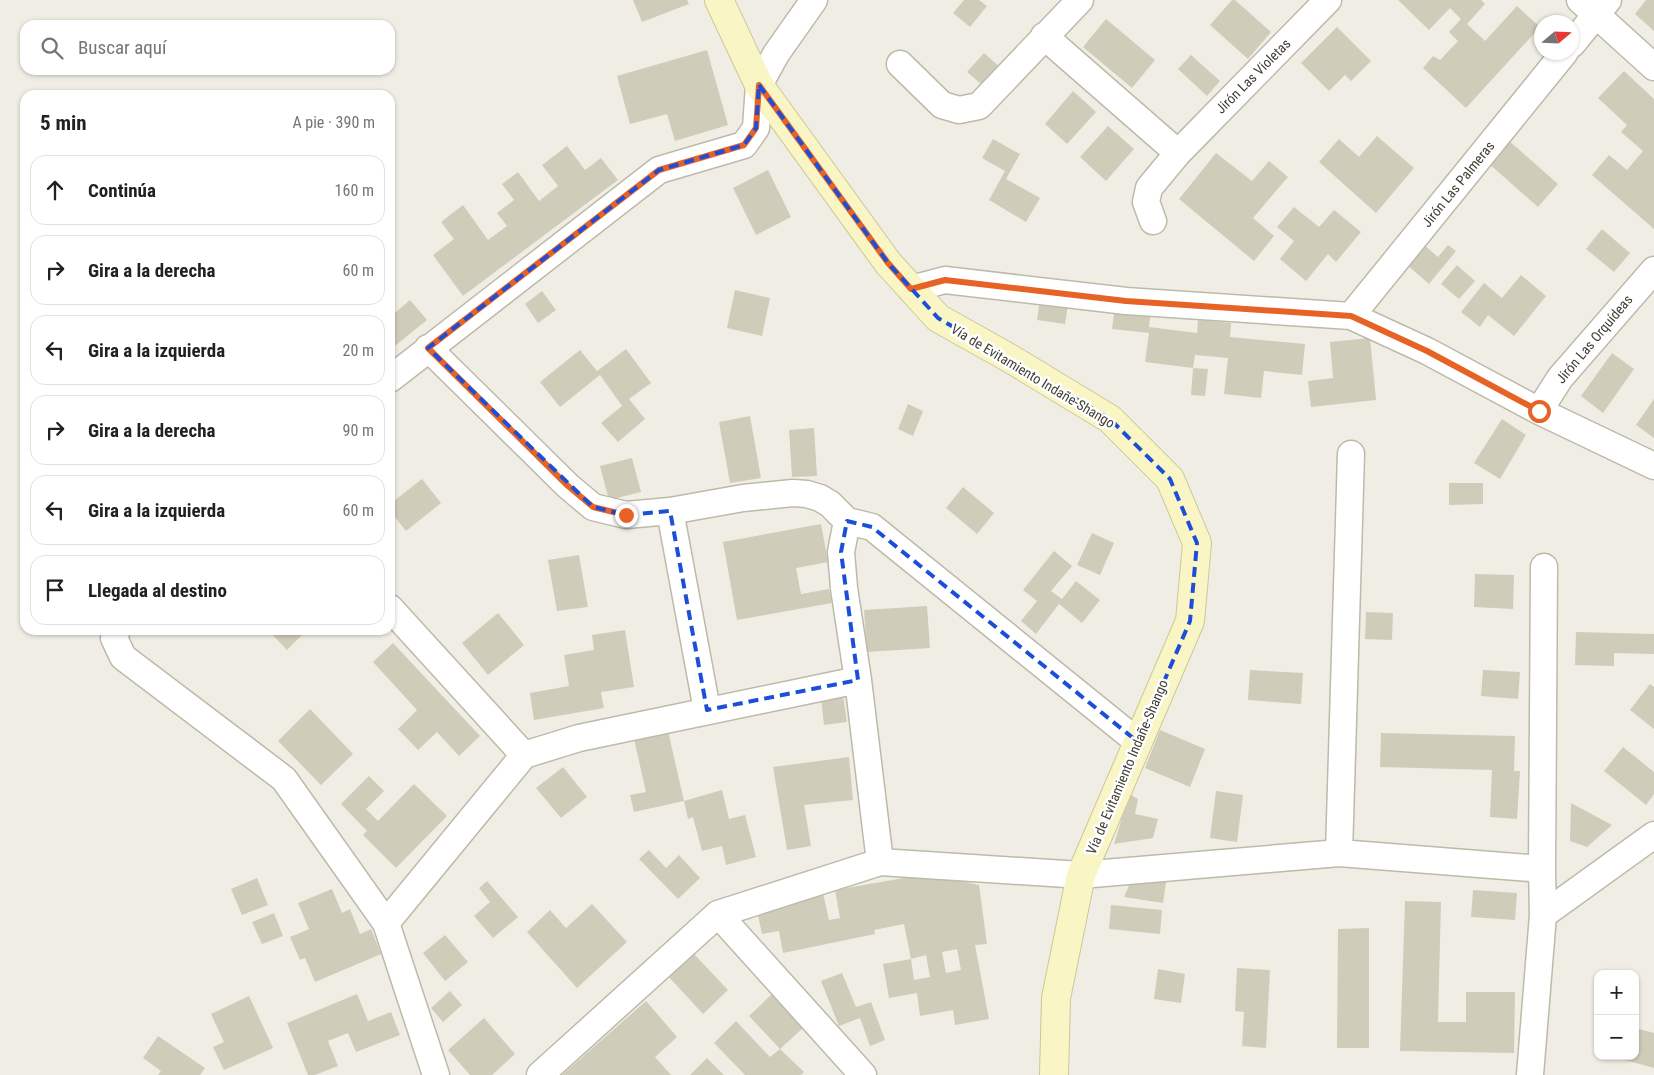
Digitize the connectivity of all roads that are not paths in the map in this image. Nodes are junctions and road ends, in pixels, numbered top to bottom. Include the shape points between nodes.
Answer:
1 (719, 0) edge
2 (814, 0) edge
3 (1080, 0) edge
4 (1328, 0) edge
5 (1595, 5) edge
6 (1579, 32) edge
7 (1044, 36) junction
8 (1559, 60) edge
9 (900, 64) dead end
10 (1654, 67) edge
11 (759, 85) junction
12 (1178, 153) junction
13 (1154, 221) dead end
14 (1654, 270) edge
15 (911, 289) junction
16 (1351, 316) junction
17 (428, 348) junction
18 (395, 375) edge
19 (1539, 411) junction
20 (1351, 454) dead end
21 (1654, 466) edge
22 (670, 511) junction
23 (847, 521) junction
24 (1544, 567) dead end
25 (395, 613) edge
26 (115, 635) edge
27 (858, 680) junction
28 (708, 710) junction
29 (1138, 742) junction
30 (524, 755) junction
31 (1654, 835) edge
32 (1339, 853) junction
33 (880, 862) junction
34 (1542, 869) junction
35 (1082, 875) junction
36 (718, 914) junction
37 (1543, 915) junction
38 (386, 923) junction
39 (848, 1070) edge
40 (436, 1075) edge
41 (540, 1075) edge
42 (1054, 1075) edge
43 (1530, 1075) edge

1 - 11 main road, Vía de Evitamiento Indañe-Shango
2 - 11 street via 776,54
3 - 7 street
4 - 12 street, Jirón Las Violetas
5 - 6 street
5 - 10 street
7 - 9 street via 979,106 960,110 942,105
7 - 12 street
8 - 16 street, Jirón Las Palmeras
11 - 15 main road, Vía de Evitamiento Indañe-Shango via 888,263
11 - 17 street via 756,128 744,145 659,170
12 - 13 street, Jirón Las Violetas via 1149,188 1146,202
14 - 19 street, Jirón Las Orquídeas via 1560,378
15 - 16 street via 945,280 1126,301
15 - 29 main road, Vía de Evitamiento Indañe-Shango via 938,318 1110,419 1170,479 1197,543 1190,621
16 - 19 street via 1427,351
17 - 18 street
17 - 22 street via 593,507 626,515
19 - 21 street
20 - 32 street
22 - 23 street via 793,492 820,498
22 - 28 street
23 - 27 street via 841,552
23 - 29 street via 872,527
24 - 34 street
25 - 30 street
26 - 38 street via 123,657 284,779
27 - 28 street
27 - 33 street
28 - 30 street via 579,738
29 - 35 main road, Vía de Evitamiento Indañe-Shango
30 - 38 street
31 - 37 street
32 - 34 street
32 - 35 street
33 - 35 street
33 - 36 street
34 - 37 street
35 - 42 main road, Vía de Evitamiento Indañe-Shango via 1056,998
36 - 39 street
36 - 41 street
37 - 43 street
38 - 40 street

